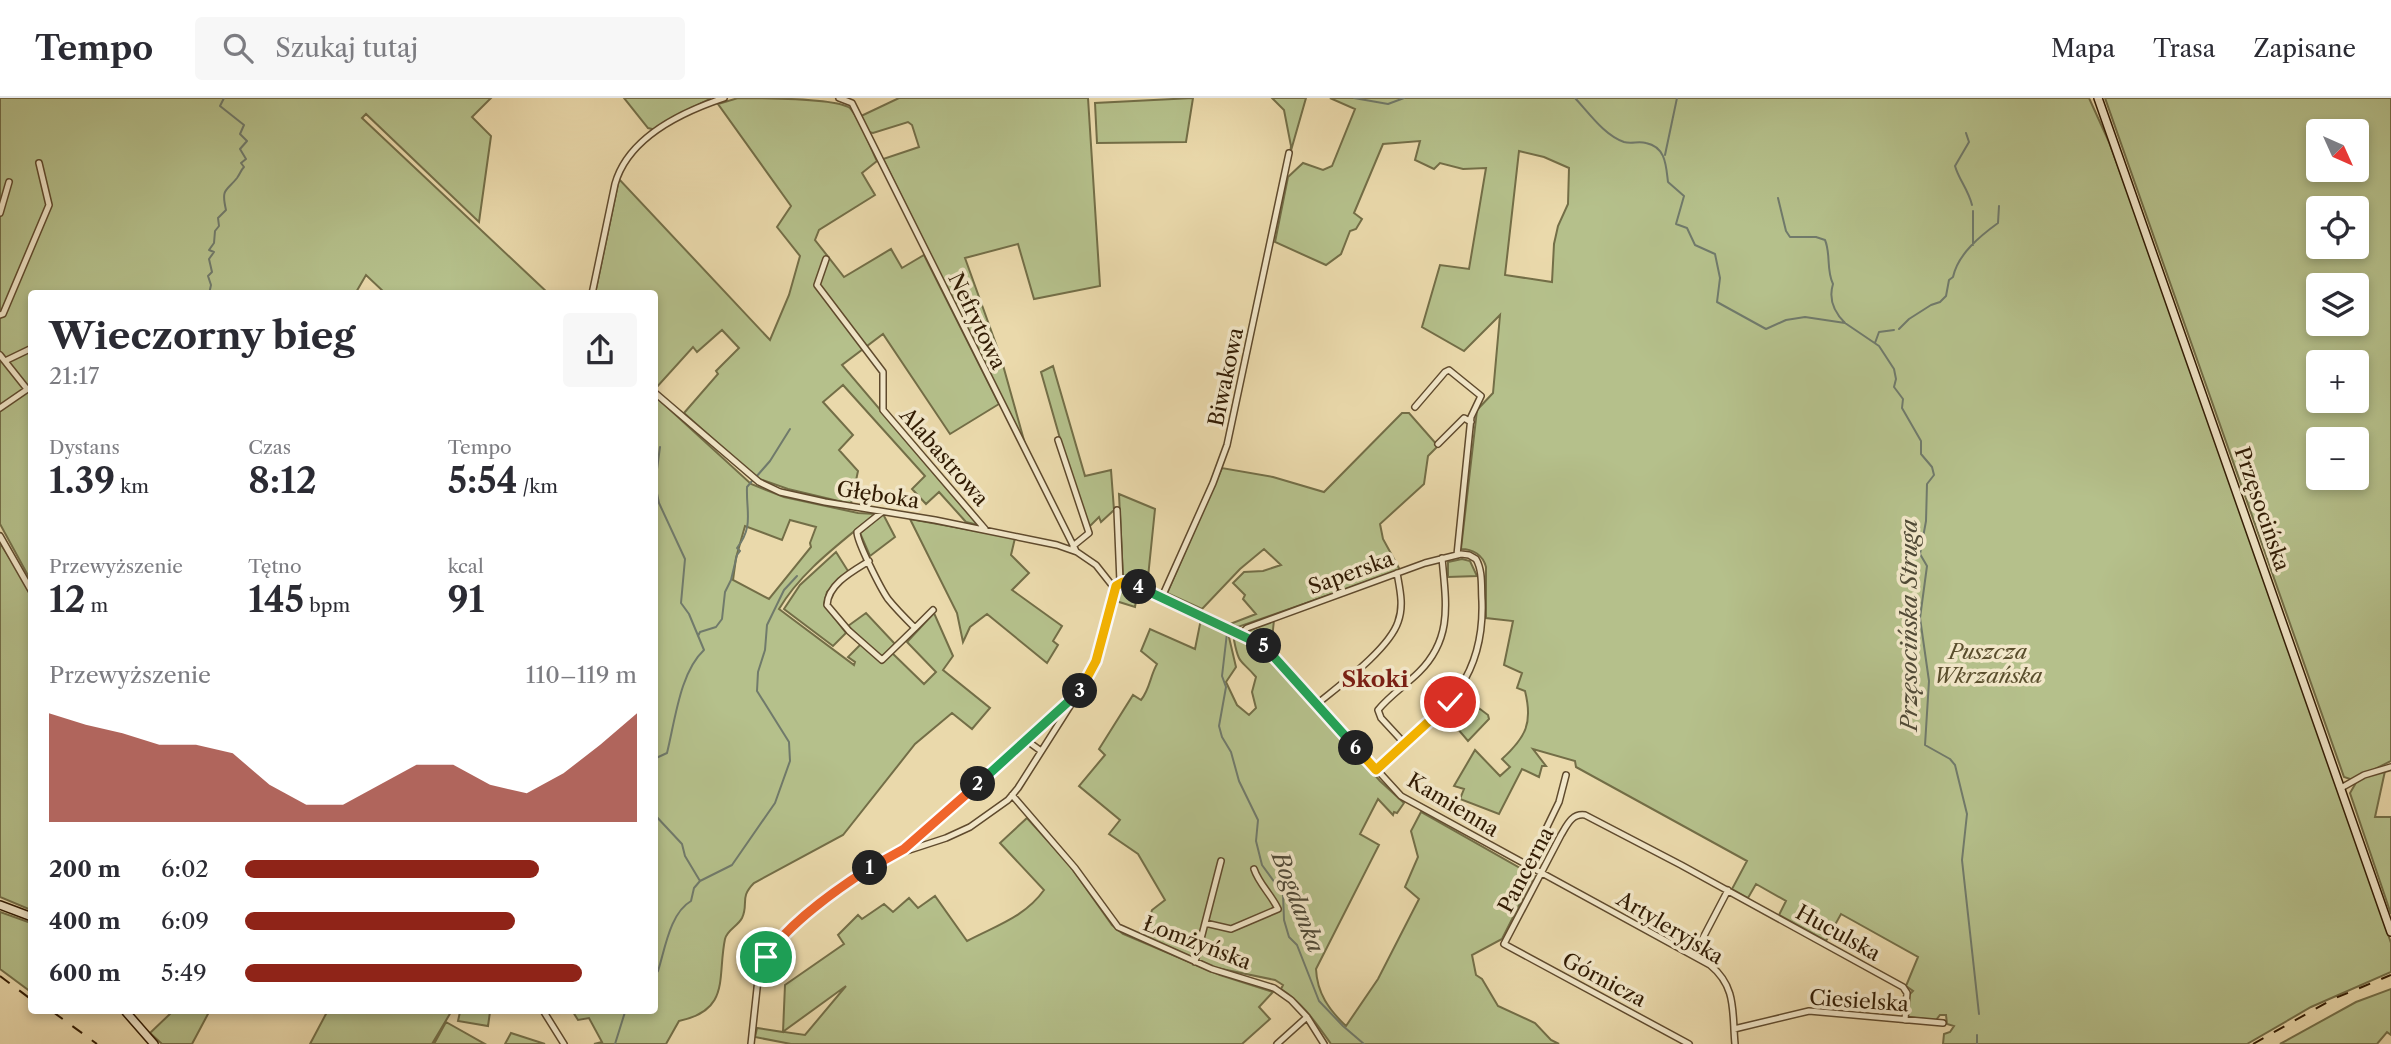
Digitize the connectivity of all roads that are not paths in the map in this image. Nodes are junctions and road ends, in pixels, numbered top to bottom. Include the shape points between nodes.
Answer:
1 (724, 98) edge
2 (839, 98) edge
3 (2098, 98) edge
4 (714, 100) edge
5 (1289, 153) dead end
6 (39, 163) dead end
7 (9, 182) dead end
8 (0, 213) edge
9 (826, 259) dead end
10 (593, 290) edge
11 (0, 315) edge
12 (28, 350) edge
13 (0, 355) edge
14 (5, 361) junction
15 (28, 386) edge
16 (28, 388) edge
17 (658, 395) edge
18 (1415, 407) dead end
19 (0, 408) edge
20 (1471, 422) junction
21 (1058, 440) dead end
22 (1438, 444) dead end
23 (1117, 510) dead end
24 (882, 512) junction
25 (985, 529) junction
26 (0, 536) edge
27 (1075, 549) junction
28 (1457, 555) junction
29 (1442, 558) junction
30 (869, 561) junction
31 (1397, 573) junction
32 (1120, 582) junction
33 (28, 585) edge
34 (1115, 589) junction
35 (1162, 597) junction
36 (933, 610) dead end
37 (915, 628) junction
38 (1241, 634) junction
39 (1317, 704) junction
40 (1063, 711) junction
41 (1026, 740) junction
42 (1405, 744) junction
43 (1041, 751) junction
44 (2391, 767) edge
45 (1376, 770) junction
46 (1566, 775) dead end
47 (2341, 788) junction
48 (1012, 795) junction
49 (1580, 814) joint
50 (924, 833) junction
51 (929, 844) junction
52 (900, 853) junction
53 (1221, 861) dead end
54 (1528, 866) junction
55 (1254, 869) dead end
56 (1541, 873) junction
57 (1728, 890) junction
58 (0, 905) edge
59 (28, 916) edge
60 (1205, 923) junction
61 (2391, 932) edge
62 (1504, 944) joint
63 (1694, 955) junction
64 (1195, 962) junction
65 (129, 1014) edge
66 (545, 1014) edge
67 (1307, 1017) junction
68 (1905, 1020) junction
69 (1943, 1023) dead end
70 (1734, 1029) junction
71 (154, 1044) edge
72 (564, 1044) edge
73 (751, 1044) edge
74 (1277, 1044) edge
75 (1324, 1044) edge
76 (1689, 1044) edge
77 (1735, 1044) edge

1 - 4 street
2 - 27 street, Nefrytowa via 852,103
3 - 47 street, Przęsocińska
4 - 10 street via 657,131 626,160 615,184
5 - 35 street, Biwakowa via 1227,445
6 - 11 street via 49,205
7 - 8 street
9 - 25 street, Alabastrowa via 817,285 883,372 883,410
12 - 14 street
13 - 14 street
14 - 15 street
16 - 19 street
17 - 24 street, Głęboka via 769,488
18 - 20 street via 1449,370 1481,396
20 - 22 street via 1464,418
20 - 28 street
21 - 27 street via 1089,533
23 - 32 street
24 - 25 street, Głęboka
24 - 30 street via 857,533
25 - 27 street, Głęboka
26 - 33 street
27 - 34 street, Głęboka via 1096,565
28 - 29 street, Saperska
28 - 42 street, Saperska via 1476,559 1481,572 1483,617 1475,662 1458,692
29 - 31 street, Saperska
29 - 42 street via 1446,621 1440,645 1378,710
30 - 37 street via 887,597
30 - 37 street via 831,591 827,605 882,660
31 - 38 street, Saperska
31 - 39 street via 1401,605 1391,637
32 - 34 street
32 - 35 street, Kamienna
34 - 40 street via 1098,655 1082,688
35 - 38 street, Kamienna
36 - 37 street
38 - 39 street, Kamienna via 1265,647
39 - 45 street, Kamienna
40 - 41 street
40 - 43 street
41 - 43 street
41 - 50 street
42 - 45 street
43 - 48 street
44 - 47 street
45 - 54 street, Kamienna via 1403,797
46 - 54 street, Pancerna via 1559,802
47 - 61 street, Przęsocińska
48 - 51 street via 975,824
48 - 64 street, Łomżyńska via 1118,927
49 - 56 street, Pancerna via 1568,824
49 - 57 street, Huculska
50 - 51 street
50 - 52 street
51 - 52 street
52 - 73 street via 837,889 769,951 758,974
53 - 60 street
54 - 56 street, Kamienna
55 - 60 street via 1278,909 1234,929
56 - 62 street, Pancerna
56 - 63 street, Artyleryjska
57 - 63 street
57 - 68 street, Huculska via 1905,988
58 - 59 street
60 - 64 street
62 - 76 street, Górnicza
63 - 70 street, Artyleryjska via 1727,983
64 - 67 street, Łomżyńska via 1274,988
65 - 71 street
66 - 72 street
67 - 74 street
67 - 75 street, Łomżyńska
68 - 69 street, Ciesielska
68 - 70 street, Ciesielska via 1809,1011
70 - 77 street, Artyleryjska

